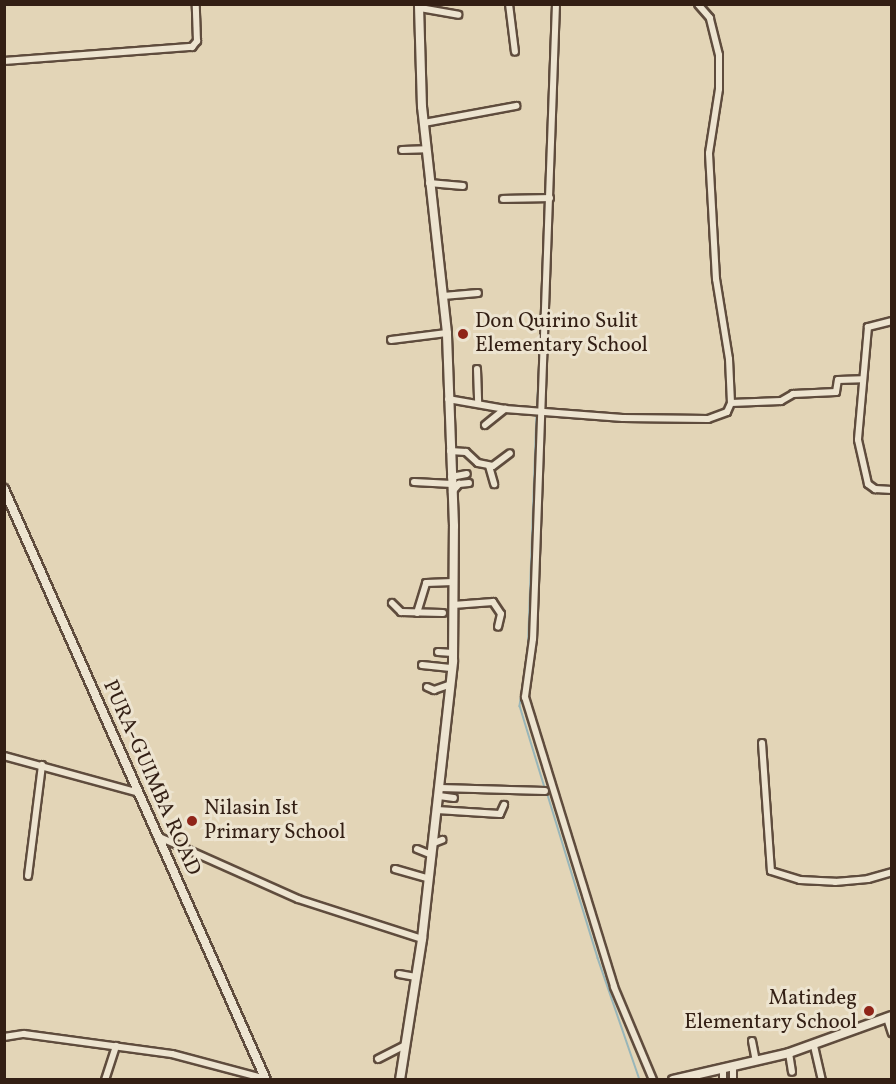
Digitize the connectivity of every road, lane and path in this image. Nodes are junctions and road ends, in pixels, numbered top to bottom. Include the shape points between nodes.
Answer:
1 (196, 4) edge
2 (509, 4) edge
3 (556, 4) edge
4 (698, 4) edge
5 (420, 6) edge
6 (458, 15) dead end
7 (515, 52) dead end
8 (4, 62) edge
9 (516, 106) dead end
10 (424, 123) junction
11 (426, 149) junction
12 (402, 150) dead end
13 (429, 183) junction
14 (463, 186) dead end
15 (550, 198) junction
16 (503, 199) dead end
17 (477, 293) dead end
18 (443, 296) junction
19 (891, 321) edge
20 (447, 333) junction
21 (391, 340) dead end
22 (477, 369) dead end
23 (861, 379) junction
24 (448, 399) junction
25 (478, 402) junction
26 (731, 403) junction
27 (506, 409) junction
28 (540, 412) junction
29 (485, 425) dead end
30 (450, 451) junction
31 (510, 453) dead end
32 (489, 466) junction
33 (466, 474) dead end
34 (451, 480) junction
35 (414, 482) dead end
36 (469, 483) dead end
37 (494, 484) dead end
38 (4, 489) edge
39 (891, 490) edge
40 (452, 493) junction
41 (453, 582) junction
42 (392, 603) dead end
43 (453, 605) junction
44 (417, 613) junction
45 (443, 614) dead end
46 (498, 627) dead end
47 (438, 652) dead end
48 (453, 653) junction
49 (422, 665) dead end
50 (453, 668) junction
51 (451, 684) junction
52 (427, 687) dead end
53 (762, 743) dead end
54 (4, 756) edge
55 (42, 765) junction
56 (545, 790) dead end
57 (136, 792) junction
58 (440, 792) junction
59 (453, 798) dead end
60 (504, 805) dead end
61 (437, 810) junction
62 (156, 835) junction
63 (417, 849) dead end
64 (432, 855) junction
65 (395, 869) dead end
66 (891, 872) edge
67 (28, 876) dead end
68 (429, 879) junction
69 (422, 939) junction
70 (399, 974) dead end
71 (416, 976) junction
72 (889, 1017) edge
73 (891, 1033) edge
74 (4, 1037) edge
75 (752, 1041) dead end
76 (406, 1045) junction
77 (116, 1046) junction
78 (814, 1046) junction
79 (789, 1053) junction
80 (378, 1059) dead end
81 (756, 1061) junction
82 (733, 1068) junction
83 (723, 1070) junction
84 (792, 1072) dead end
85 (703, 1076) edge
86 (266, 1079) edge
87 (105, 1080) edge
88 (400, 1080) edge
89 (653, 1080) edge
90 (673, 1080) edge
91 (723, 1080) edge
92 (733, 1080) edge
93 (822, 1080) edge

1 - 8 street via 197,41 192,47
2 - 7 street
3 - 15 street
4 - 26 street via 710,18 719,55 719,90 709,153 710,199
5 - 6 street
5 - 10 street
9 - 10 street
10 - 11 street
11 - 12 street
11 - 13 street
13 - 14 street
13 - 18 street
15 - 16 street
15 - 28 street
17 - 18 street
18 - 20 street
19 - 23 street via 868,327
20 - 21 street
20 - 24 street
22 - 25 street
23 - 26 street via 838,380 836,392 793,394 781,401
23 - 39 street via 860,460 872,488
24 - 25 street
24 - 30 street
25 - 27 street
26 - 28 street via 722,417 708,419
27 - 28 street
27 - 29 street
28 - 89 street via 533,639 526,702 610,977
30 - 32 street via 466,452 478,463
30 - 34 street
31 - 32 street via 497,465
32 - 37 street
33 - 34 street
34 - 35 street
34 - 40 street
36 - 40 street via 459,484
38 - 57 main road, PURA-GUIMBA ROAD
40 - 41 street
41 - 43 street
41 - 44 street via 426,583
42 - 44 street via 401,612
43 - 46 street via 493,602 501,614
43 - 48 street
44 - 45 street
47 - 48 street
48 - 50 street
49 - 50 street
50 - 51 street
51 - 52 street via 434,690
51 - 58 street
53 - 66 street via 771,871 800,880 835,882
54 - 55 street
55 - 57 street
55 - 67 street
56 - 58 street
57 - 62 main road, PURA-GUIMBA ROAD
58 - 59 street
58 - 61 street
60 - 61 street via 500,814
61 - 64 street via 438,842
62 - 69 street via 298,899
62 - 86 main road, PURA-GUIMBA ROAD
63 - 64 street
64 - 68 street
65 - 68 street
68 - 69 street
69 - 71 street
70 - 71 street
71 - 76 street
72 - 73 street
72 - 78 main road
74 - 77 street via 24,1034
75 - 81 street
76 - 80 street
76 - 88 street
77 - 86 street via 172,1054
77 - 87 street
78 - 79 main road
78 - 93 street
79 - 81 main road
79 - 84 street
81 - 82 main road
82 - 83 main road
82 - 92 street
83 - 85 main road
83 - 91 street
85 - 90 main road

